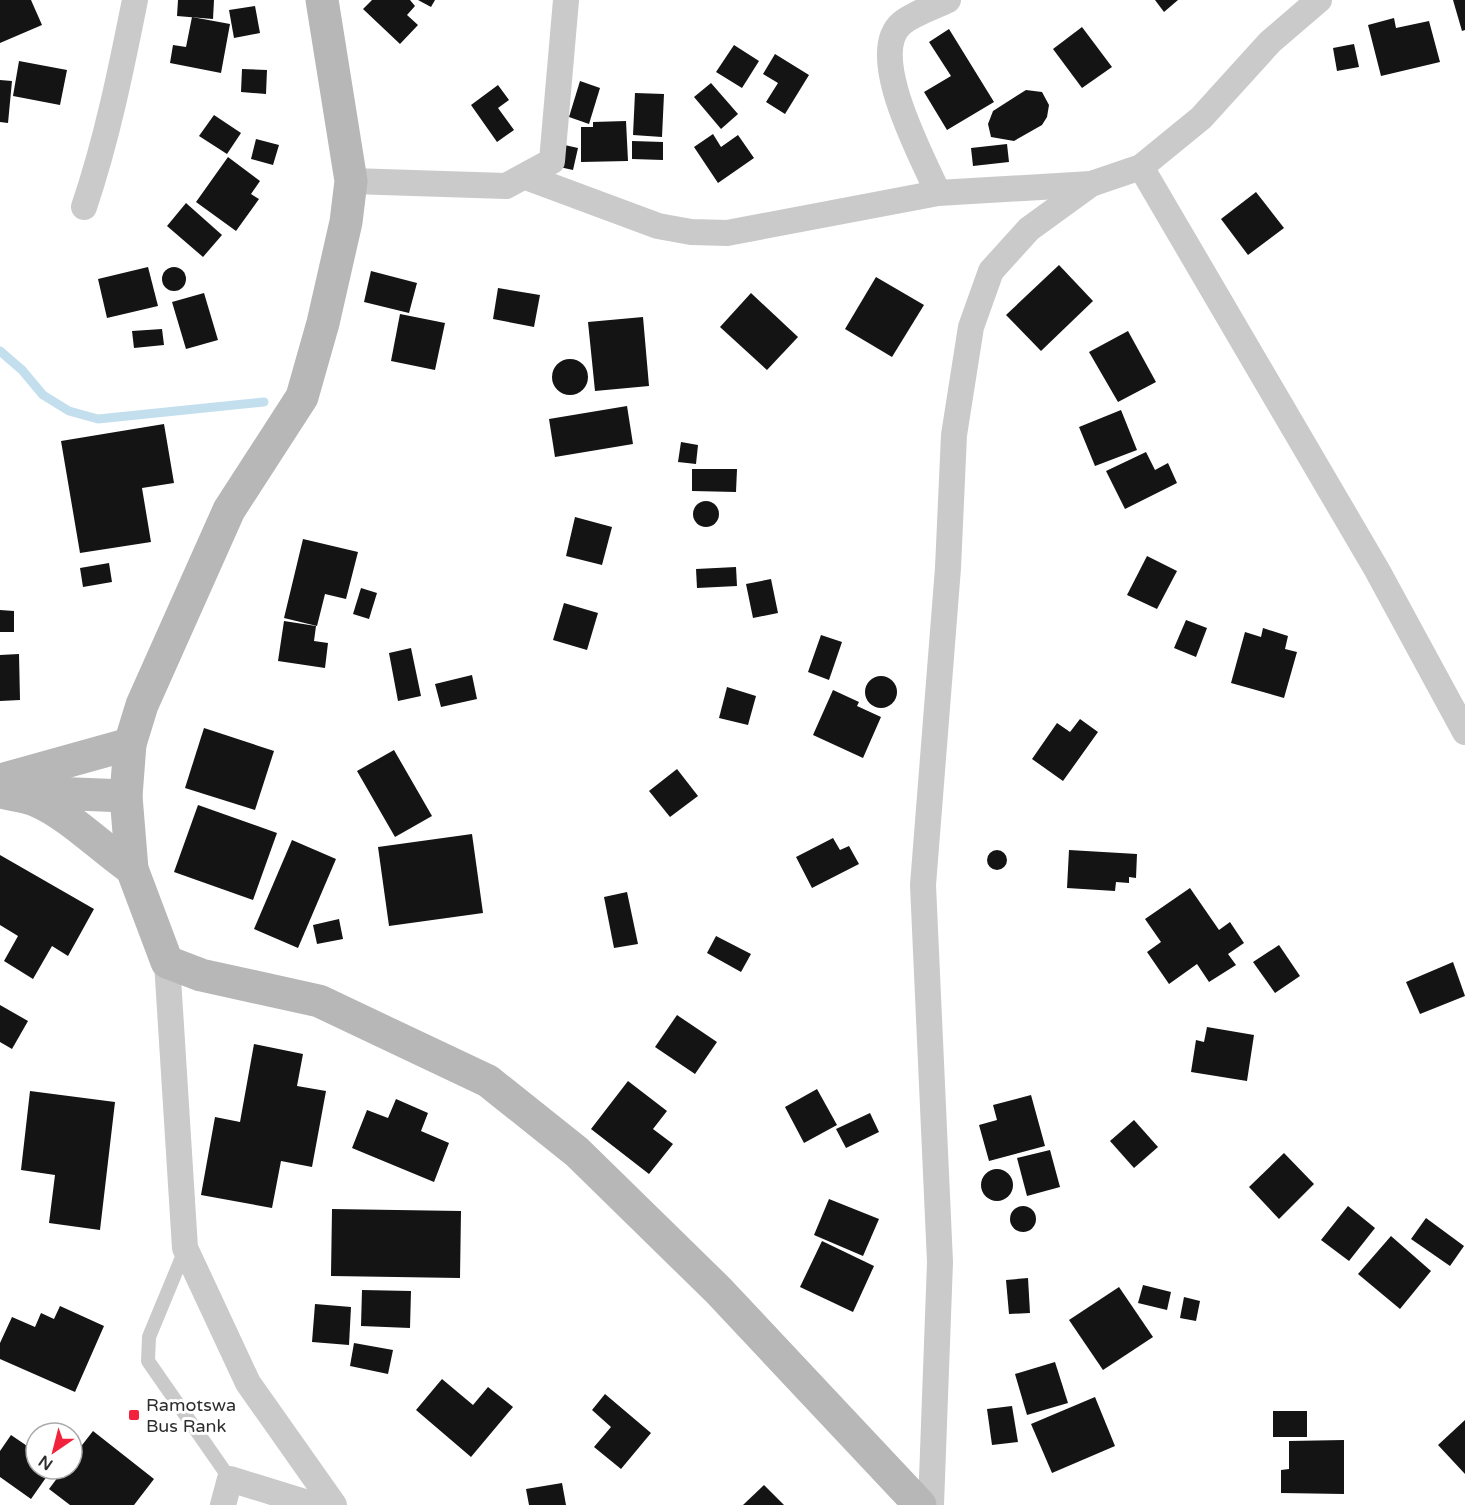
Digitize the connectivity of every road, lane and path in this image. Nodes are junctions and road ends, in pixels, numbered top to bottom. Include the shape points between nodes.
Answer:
1 (135, 0) edge
2 (322, 0) edge
3 (566, 0) edge
4 (948, 0) edge
5 (1319, 0) edge
6 (1141, 167) junction
7 (526, 177) junction
8 (351, 181) junction
9 (1091, 184) junction
10 (938, 193) junction
11 (84, 207) dead end
12 (1465, 732) edge
13 (130, 744) junction
14 (0, 780) edge
15 (0, 792) edge
16 (126, 796) junction
17 (132, 869) junction
18 (166, 962) junction
19 (185, 1248) junction
20 (230, 1479) junction
21 (224, 1505) edge
22 (315, 1505) edge
23 (334, 1505) edge
24 (920, 1505) edge
25 (931, 1505) edge

1 - 11 street via 120,80
2 - 8 street
3 - 7 street via 552,160
4 - 10 street via 901,24 888,55 896,92
5 - 6 street via 1270,42 1201,118
6 - 9 street
6 - 12 street via 1377,570
7 - 8 street via 507,186
7 - 10 street via 631,218 691,232 727,232
8 - 13 street via 344,234 302,397 229,510 142,705
9 - 10 street
9 - 25 street via 1029,229 992,271 971,327 954,435 948,568 922,885 940,1262
13 - 14 street
13 - 16 street
15 - 16 street
15 - 17 street via 37,801 68,819
16 - 17 street
17 - 18 street
18 - 19 street
18 - 24 street via 201,975 319,1001 488,1081 577,1152 718,1290
19 - 20 lane via 149,1337 148,1361
19 - 23 street via 248,1383
20 - 21 street
20 - 22 street

